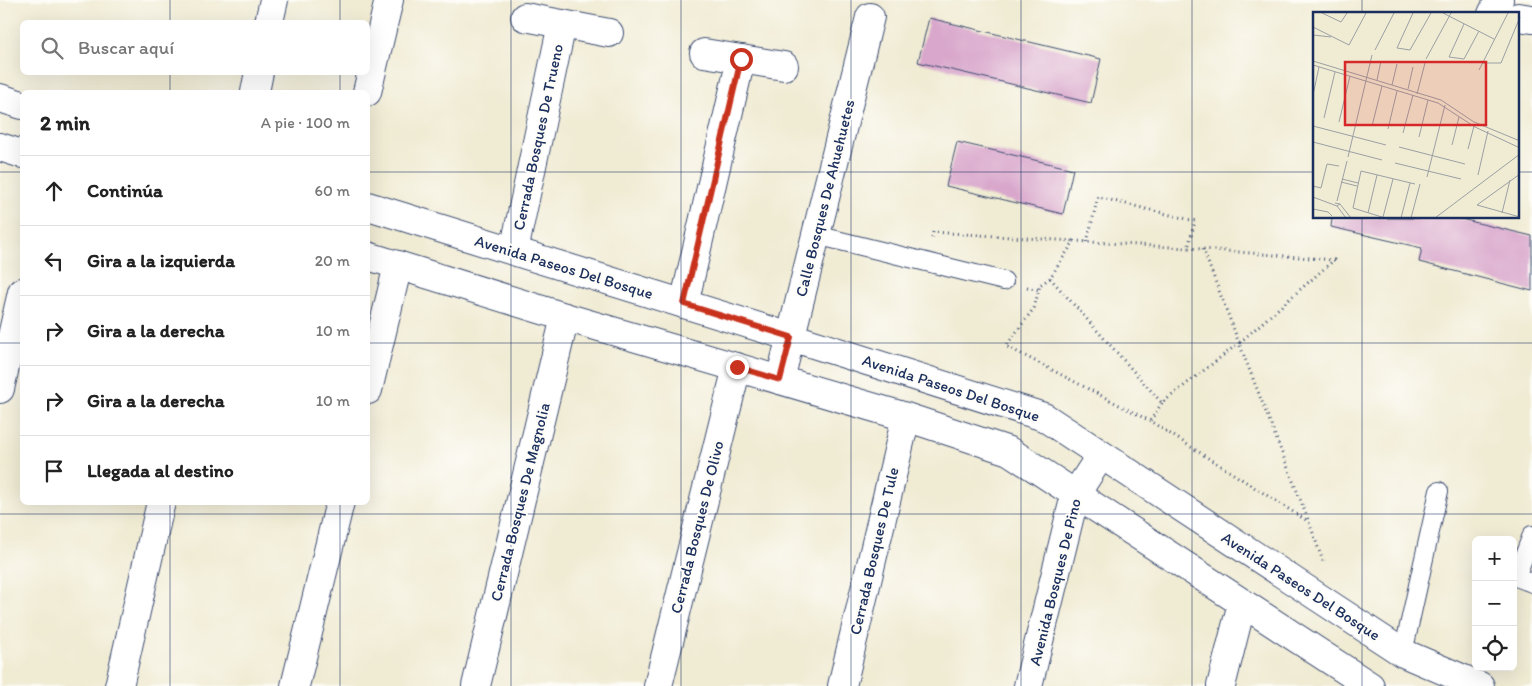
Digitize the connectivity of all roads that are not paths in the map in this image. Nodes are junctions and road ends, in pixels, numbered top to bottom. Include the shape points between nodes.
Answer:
1 (274, 0) edge
2 (389, 0) edge
3 (525, 17) dead end
4 (870, 17) dead end
5 (269, 20) edge
6 (562, 24) junction
7 (609, 33) dead end
8 (704, 53) dead end
9 (741, 59) junction
10 (784, 66) dead end
11 (258, 75) edge
12 (255, 90) edge
13 (367, 90) edge
14 (0, 98) edge
15 (20, 104) edge
16 (0, 147) edge
17 (20, 153) edge
18 (370, 207) edge
19 (816, 236) junction
20 (514, 251) junction
21 (370, 257) edge
22 (398, 265) junction
23 (1004, 281) dead end
24 (20, 301) edge
25 (684, 304) junction
26 (565, 318) junction
27 (791, 337) junction
28 (737, 367) junction
29 (780, 380) junction
30 (370, 382) edge
31 (0, 389) edge
32 (906, 417) junction
33 (1101, 455) junction
34 (1439, 491) dead end
35 (1076, 495) junction
36 (160, 505) edge
37 (339, 505) edge
38 (1532, 535) edge
39 (1532, 583) edge
40 (1242, 603) junction
41 (1403, 653) junction
42 (119, 686) edge
43 (295, 686) edge
44 (476, 686) edge
45 (658, 686) edge
46 (842, 686) edge
47 (1028, 686) edge
48 (1221, 686) edge
49 (1370, 686) edge
50 (1480, 686) edge

1 - 5 street
2 - 13 street
3 - 6 street, Cerrada Bosques De Trueno
4 - 19 street, Calle Bosques De Ahuehuetes
6 - 7 street, Cerrada Bosques De Trueno
6 - 20 street, Cerrada Bosques De Trueno
8 - 9 street
9 - 10 street
9 - 25 street
11 - 12 street
14 - 15 street
16 - 17 street
18 - 20 street, Avenida Paseos Del Bosque
19 - 23 lane
19 - 27 street, Calle Bosques De Ahuehuetes
20 - 25 street, Avenida Paseos Del Bosque
21 - 22 street
22 - 26 street
22 - 30 street
24 - 31 street
25 - 27 street, Avenida Paseos Del Bosque
26 - 28 street
26 - 44 street, Cerrada Bosques De Magnolia
27 - 29 street, Calle Bosques De Ahuehuetes
27 - 33 street, Avenida Paseos Del Bosque via 1044,417
28 - 29 street
28 - 45 street, Cerrada Bosques De Olivo
29 - 32 street
32 - 35 street via 1009,451
32 - 46 street, Cerrada Bosques De Tule
33 - 35 street, Avenida Bosques De Pino
33 - 41 street, Avenida Paseos Del Bosque
34 - 41 lane
35 - 40 street
35 - 47 street, Avenida Bosques De Pino
36 - 42 street
37 - 43 street
38 - 39 lane via 1516,577
40 - 48 street
40 - 49 street
41 - 50 street, Avenida Paseos Del Bosque

